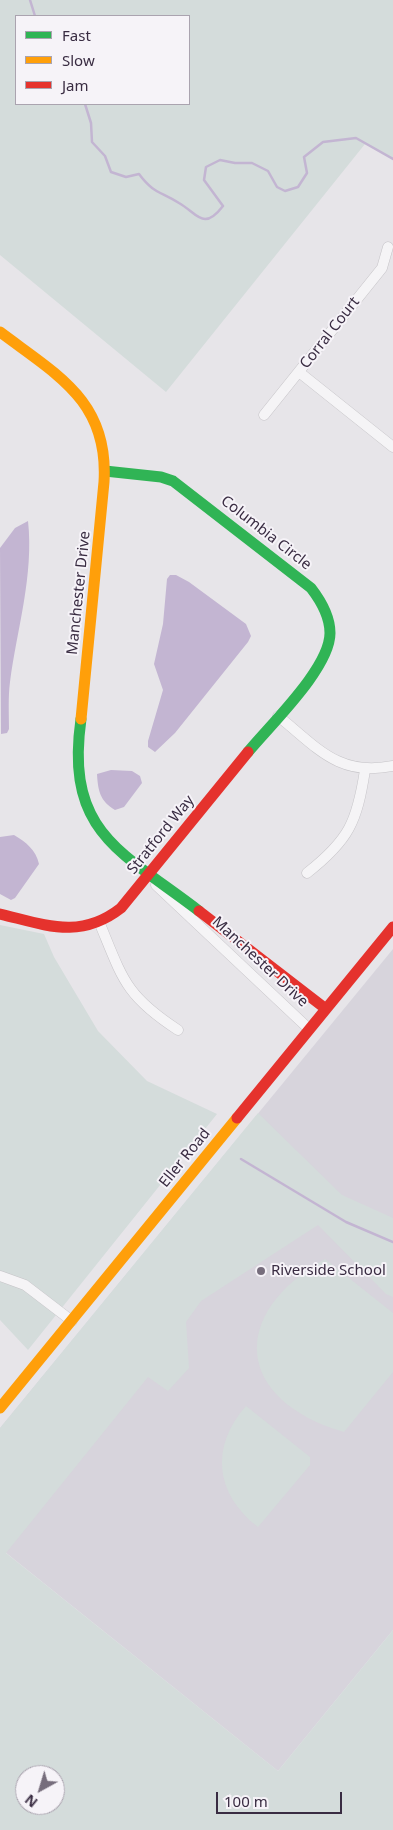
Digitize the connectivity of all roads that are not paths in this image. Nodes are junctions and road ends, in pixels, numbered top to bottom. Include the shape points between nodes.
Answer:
1 (388, 247) dead end
2 (0, 332) edge
3 (299, 372) junction
4 (264, 415) dead end
5 (393, 447) edge
6 (105, 471) junction
7 (306, 682) joint
8 (278, 716) junction
9 (393, 766) edge
10 (364, 770) junction
11 (307, 873) dead end
12 (148, 874) junction
13 (0, 914) edge
14 (100, 924) junction
15 (393, 927) edge
16 (326, 1009) junction
17 (309, 1029) junction
18 (178, 1030) dead end
19 (0, 1276) edge
20 (72, 1320) junction
21 (0, 1408) edge

1 - 3 street, Corral Court via 382,268
2 - 6 street, Manchester Drive via 79,396 100,430
3 - 4 street, Corral Court
3 - 5 street
6 - 7 street, Columbia Circle via 173,481 311,588 322,601 330,632 322,661
6 - 12 street, Manchester Drive via 77,753 78,772 87,807 99,829
7 - 8 street, Stratford Way
8 - 10 street via 332,759
8 - 12 street, Stratford Way
9 - 10 street
10 - 11 street via 358,810 351,826 332,852
12 - 14 street, Stratford Way via 121,908
12 - 16 street, Manchester Drive
12 - 17 street, Manchester Drive via 167,896
13 - 14 street, Stratford Way via 67,928 80,929
14 - 18 street via 130,990 152,1012
15 - 16 street, Eller Road
16 - 17 street, Eller Road
17 - 20 street, Eller Road
19 - 20 street via 25,1285
20 - 21 street, Eller Road

